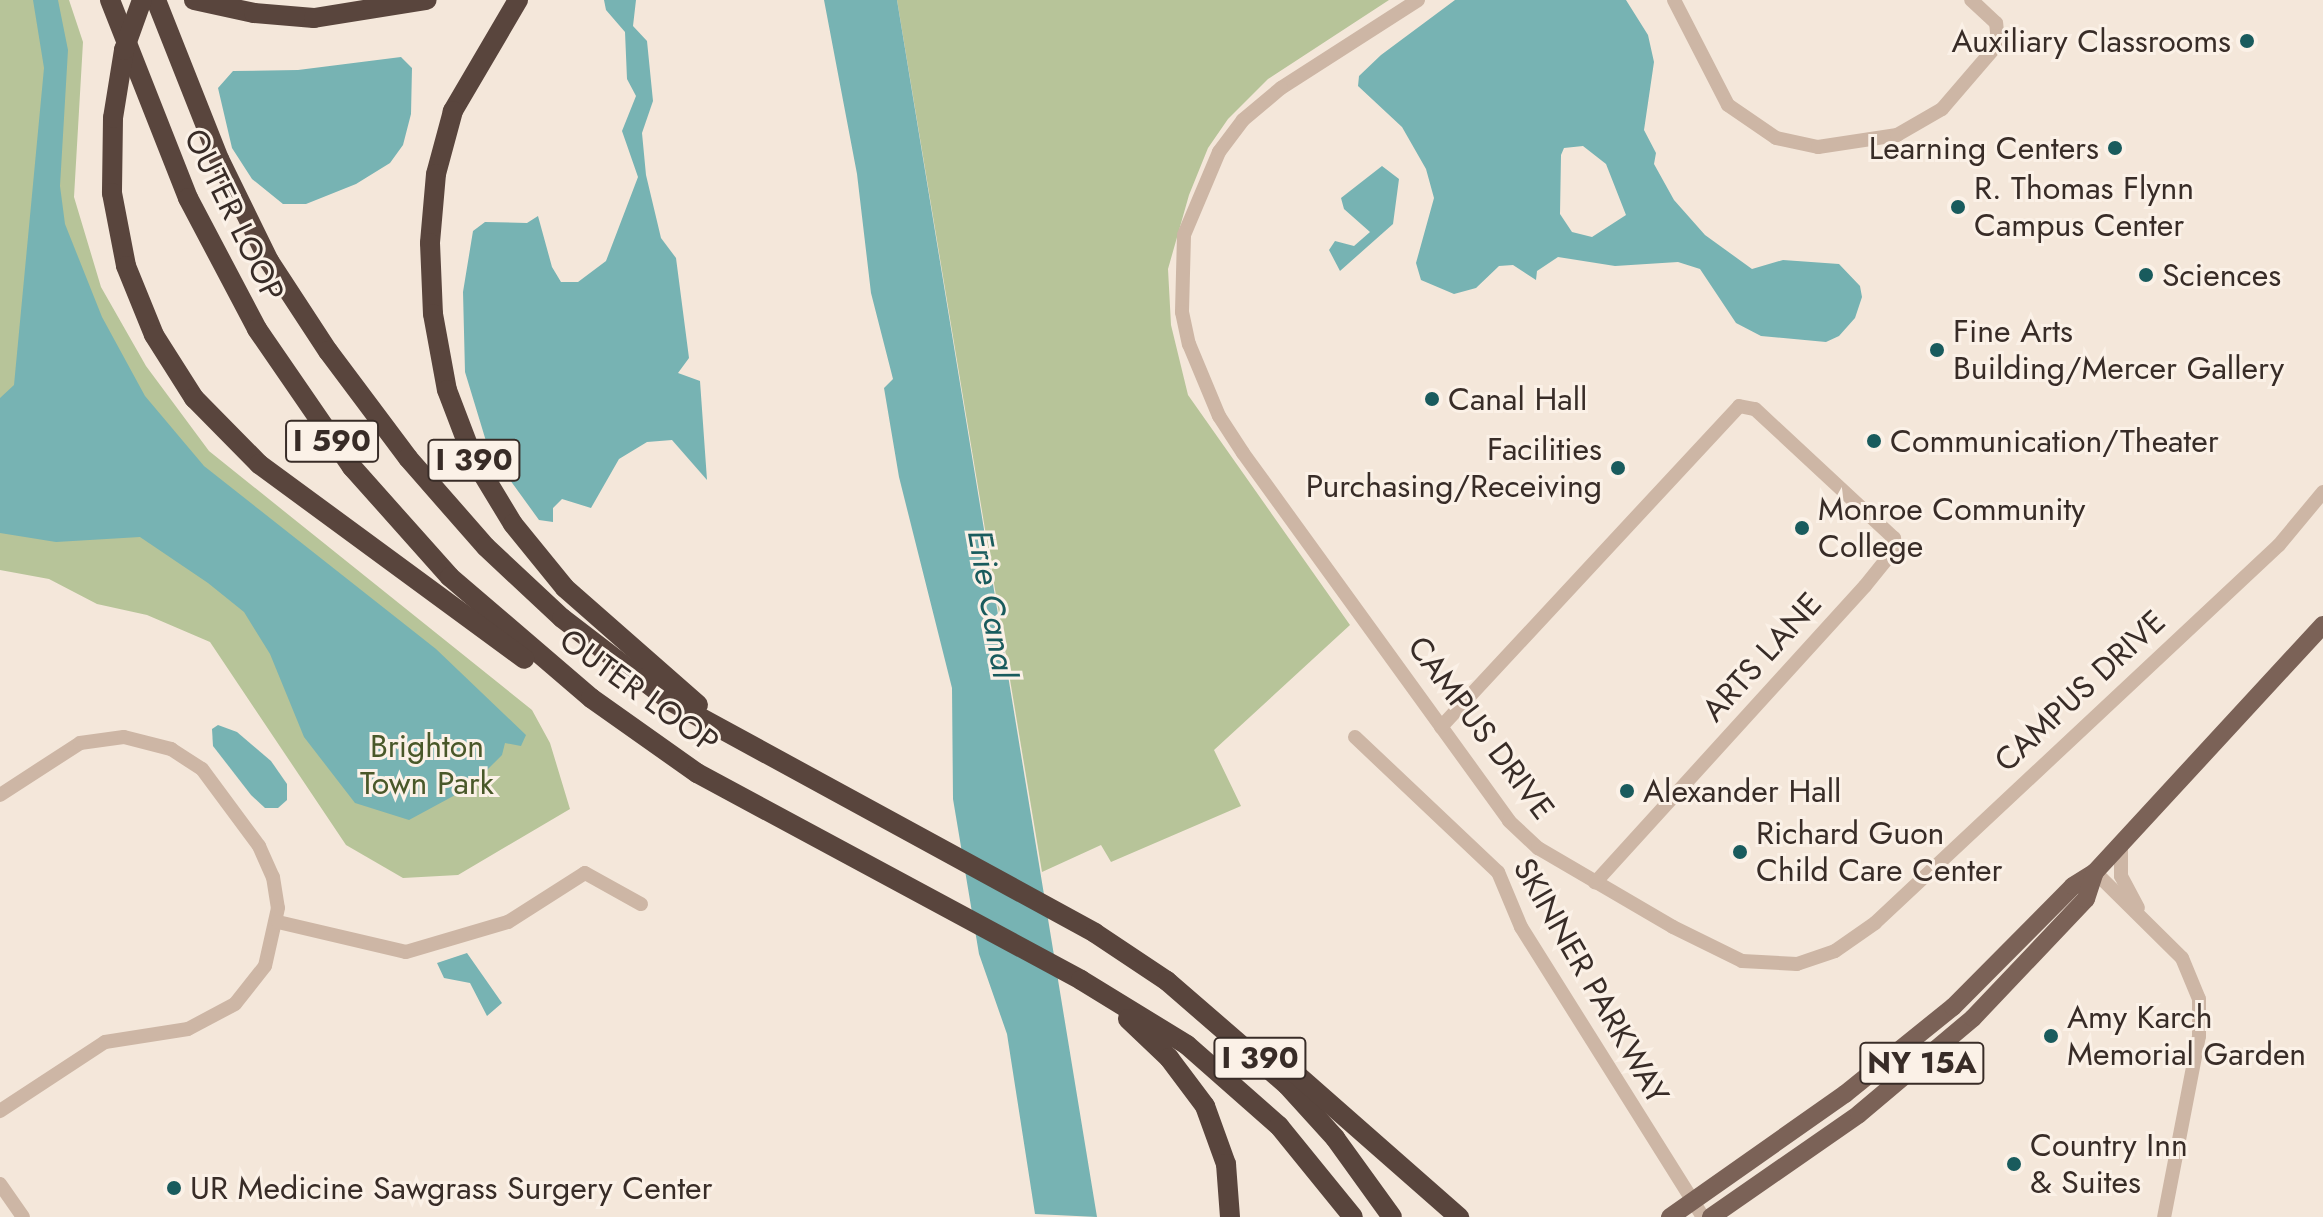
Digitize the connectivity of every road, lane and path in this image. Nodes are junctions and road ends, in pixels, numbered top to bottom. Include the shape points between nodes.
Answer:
1 (110, 0) edge
2 (142, 0) edge
3 (156, 0) edge
4 (427, 0) edge
5 (518, 0) edge
6 (1418, 0) edge
7 (1674, 0) edge
8 (1971, 0) edge
9 (197, 1) edge
10 (2323, 492) edge
11 (2323, 625) edge
12 (1441, 727) junction
13 (1355, 737) dead end
14 (697, 773) junction
15 (825, 788) junction
16 (0, 795) edge
17 (2121, 843) junction
18 (2095, 872) junction
19 (1595, 883) junction
20 (641, 904) dead end
21 (278, 922) junction
22 (2153, 928) junction
23 (1095, 933) junction
24 (1104, 997) junction
25 (0, 1111) edge
26 (0, 1184) edge
27 (1698, 1209) edge
28 (23, 1217) edge
29 (1230, 1217) edge
30 (1353, 1217) edge
31 (1392, 1217) edge
32 (1459, 1217) edge
33 (1670, 1217) edge
34 (1711, 1217) edge
35 (2164, 1217) edge

1 - 14 highway, OUTER LOOP / I 590 via 174,164 221,265 277,361 341,452 418,543 505,628 601,706
2 - 14 highway, bridge via 124,50 113,118 112,193 132,284 163,352 212,419 267,469 482,629
3 - 15 highway, OUTER LOOP / I 590 via 219,159 269,261 408,458 486,547 562,618 670,701
4 - 9 highway via 314,18
5 - 15 highway, I 390 via 453,111 436,174 430,243 433,314 447,390 473,458 513,524 575,597 686,697
6 - 12 street, CAMPUS DRIVE via 1281,88 1227,141 1198,191 1184,235 1182,312 1189,344 1219,416
7 - 8 street via 1728,105 1762,131 1811,147 1858,144 1923,124 1994,50 1999,30
10 - 19 street, CAMPUS DRIVE via 2279,545 1875,923 1835,951 1797,964 1742,961
11 - 17 main road, NY 15A
12 - 19 street, CAMPUS DRIVE via 1509,821 1538,848
12 - 19 street, ARTS LANE via 1729,411 1748,405 1755,409 1894,538 1894,550
13 - 27 street, SKINNER PARKWAY via 1498,872 1521,927
14 - 24 highway, OUTER LOOP
15 - 23 highway, OUTER LOOP / I 390
16 - 21 street via 80,743 124,737 171,749 202,769 259,846 273,877
17 - 18 main road, NY 15A
17 - 22 street via 2123,880
18 - 22 street
18 - 27 main road, NY 15A via 2073,886 1904,1049
18 - 34 main road, NY 15A via 2086,899 1973,1018 1859,1114
20 - 21 street via 585,873 508,922 406,952
21 - 25 street via 258,979 220,1014 188,1029 105,1042
22 - 35 street via 2187,964 2200,1015
23 - 31 highway, OUTER LOOP / I 390 via 1174,986 1263,1060 1335,1138
23 - 32 highway via 1229,1018
24 - 29 highway via 1160,1048 1201,1099 1224,1156
24 - 30 highway, I 390 via 1187,1045 1241,1089 1303,1152
26 - 28 street
27 - 33 main road, NY 15A

